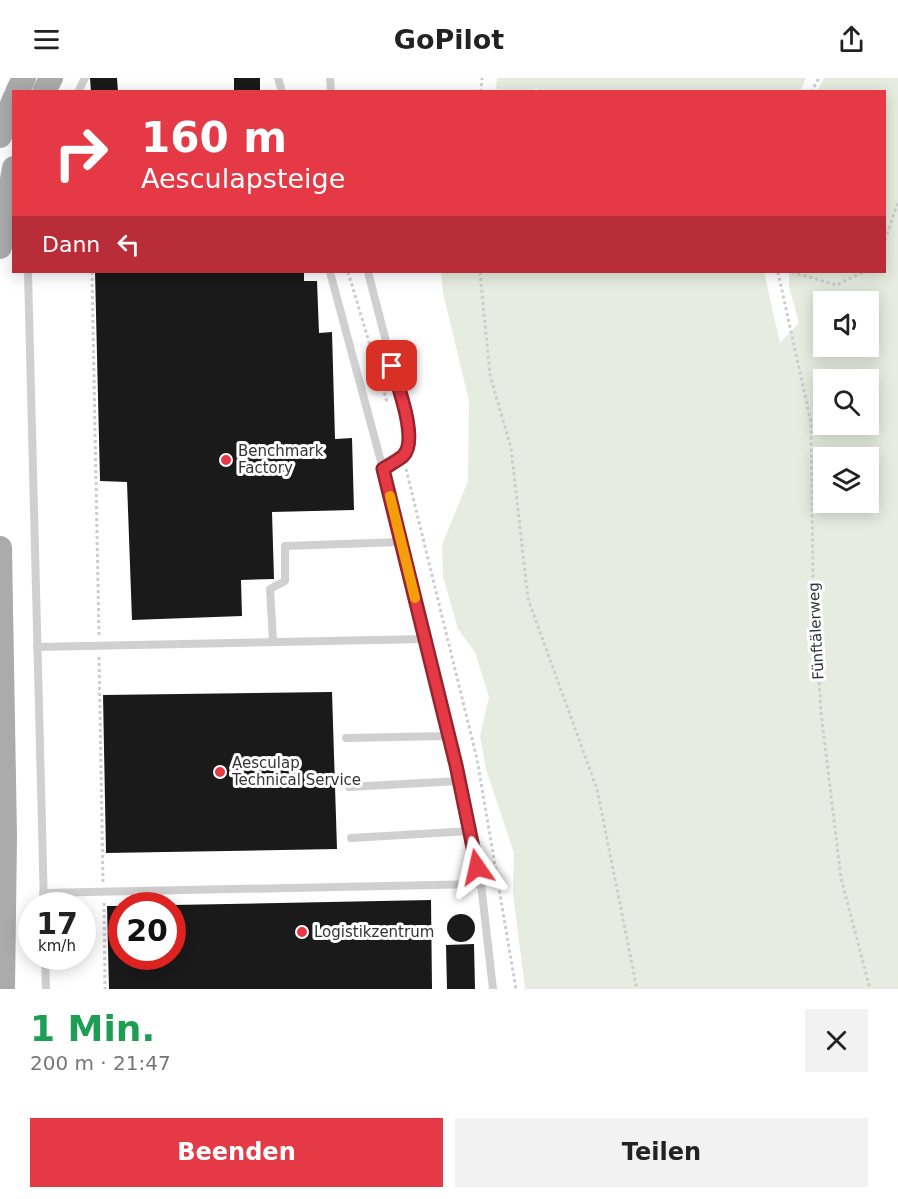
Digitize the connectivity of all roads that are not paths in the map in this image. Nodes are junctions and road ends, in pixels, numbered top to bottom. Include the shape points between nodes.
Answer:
1 (12, 104) edge
2 (0, 136) edge
3 (12, 179) edge
4 (0, 247) edge
5 (28, 273) edge
6 (330, 273) edge
7 (368, 273) edge
8 (383, 469) junction
9 (401, 542) junction
10 (0, 548) edge
11 (424, 639) junction
12 (273, 641) junction
13 (37, 647) junction
14 (448, 736) junction
15 (346, 738) dead end
16 (459, 781) junction
17 (350, 787) dead end
18 (471, 831) junction
19 (351, 838) dead end
20 (480, 884) junction
21 (44, 892) edge
22 (96, 893) edge
23 (45, 970) edge
24 (3, 989) edge
25 (46, 989) edge
26 (493, 989) edge

1 - 2 main road
3 - 4 main road
5 - 13 lane
6 - 8 lane
7 - 8 lane via 410,434 403,456
8 - 9 lane
9 - 11 lane
9 - 12 lane via 285,546 285,581 270,589
10 - 24 main road via 5,837
11 - 12 lane
11 - 14 lane
12 - 13 lane
13 - 21 lane
14 - 15 lane
14 - 16 lane
16 - 17 lane
16 - 18 lane
18 - 19 lane
18 - 20 lane
20 - 22 lane
20 - 26 lane
23 - 25 lane

